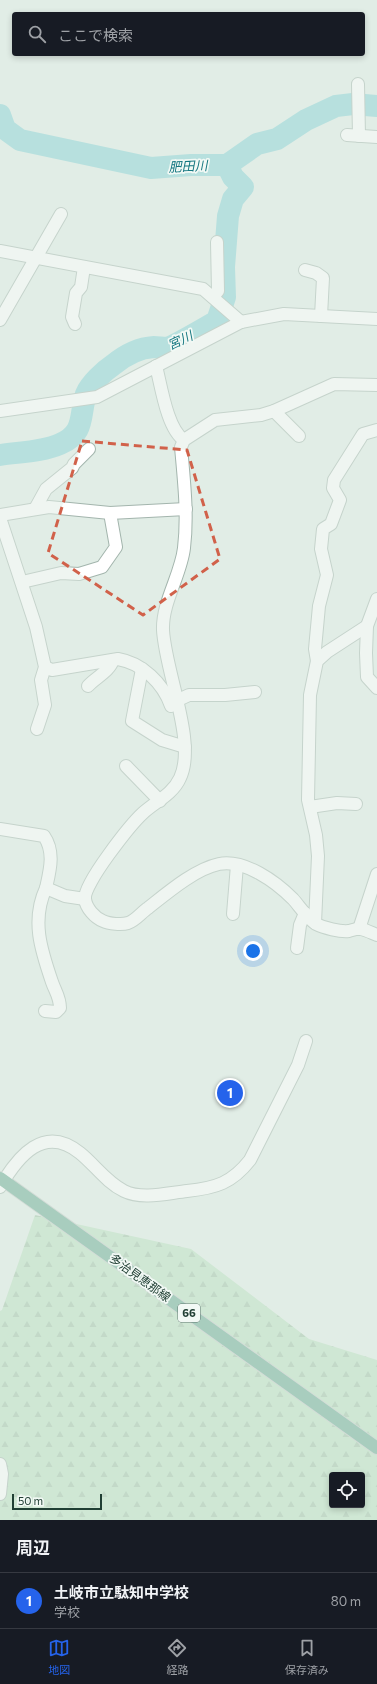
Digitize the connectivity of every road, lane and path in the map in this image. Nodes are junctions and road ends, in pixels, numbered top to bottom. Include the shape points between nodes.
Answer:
1 (358, 84) dead end
2 (377, 137) edge
3 (61, 214) dead end
4 (217, 242) dead end
5 (0, 252) edge
6 (35, 258) junction
7 (84, 267) junction
8 (305, 270) dead end
9 (214, 299) junction
10 (321, 316) junction
11 (377, 319) edge
12 (0, 320) edge
13 (241, 322) junction
14 (75, 324) dead end
15 (156, 366) junction
16 (377, 385) edge
17 (0, 410) edge
18 (274, 411) junction
19 (377, 430) edge
20 (300, 436) dead end
21 (184, 440) junction
22 (89, 449) dead end
23 (35, 508) junction
24 (186, 509) junction
25 (110, 513) junction
26 (0, 516) edge
27 (22, 582) junction
28 (377, 599) edge
29 (368, 626) junction
30 (113, 660) junction
31 (317, 661) junction
32 (45, 667) junction
33 (142, 669) junction
34 (88, 686) dead end
35 (377, 688) edge
36 (254, 692) dead end
37 (177, 705) junction
38 (37, 729) dead end
39 (185, 747) junction
40 (126, 766) dead end
41 (160, 801) junction
42 (356, 804) dead end
43 (310, 807) junction
44 (0, 829) edge
45 (236, 865) junction
46 (377, 874) edge
47 (46, 888) junction
48 (85, 899) junction
49 (305, 913) junction
50 (233, 914) dead end
51 (315, 923) junction
52 (359, 929) junction
53 (377, 935) edge
54 (297, 948) dead end
55 (45, 1011) dead end
56 (306, 1041) dead end
57 (1, 1182) edge
58 (377, 1448) edge
59 (0, 1464) edge
60 (0, 1494) edge

1 - 2 street via 355,133
3 - 6 street
4 - 9 street via 218,291
5 - 6 street
6 - 7 street
6 - 12 street
7 - 9 street via 203,289
7 - 14 street via 72,317
8 - 10 street via 323,278
9 - 13 street
10 - 11 street
10 - 13 street via 284,314
13 - 15 street
15 - 17 street via 98,397
15 - 21 street via 166,407 176,432
16 - 18 street via 334,384
18 - 20 street
18 - 21 street via 215,420
19 - 31 street via 363,434 334,480 333,488 340,500 331,524 322,529 321,549 327,576 319,606 314,648
21 - 24 street via 181,447
22 - 23 street via 72,468 46,489
23 - 25 street via 63,507
23 - 26 street
24 - 25 street
24 - 37 street via 184,550 163,628
25 - 27 street via 116,547 102,567 79,574 62,573
26 - 27 street
27 - 32 street
28 - 29 street
29 - 31 street
29 - 35 street via 368,677
30 - 32 street via 52,670
30 - 33 street via 128,661
30 - 34 street via 110,667
31 - 43 street via 310,695
32 - 38 street via 41,680 45,705
33 - 37 street via 167,693 172,710
33 - 39 street via 132,721 162,740
36 - 37 street via 189,695
37 - 39 street
39 - 41 street via 185,763 180,778
40 - 41 street
41 - 48 street via 143,813 119,840 87,889
42 - 43 street via 337,803
43 - 51 street via 318,856
44 - 47 street via 44,836 50,849 51,861
45 - 48 street via 217,864 200,871 128,923 102,921 91,912
45 - 49 street via 255,871 276,885
45 - 50 street
46 - 52 street
47 - 48 street via 65,896
47 - 55 street via 40,908 39,937 60,999 60,1008 56,1012
49 - 51 street
49 - 54 street via 300,925
51 - 52 street via 347,931
52 - 53 street
56 - 57 street via 298,1065 250,1160 240,1172 220,1184 204,1189 135,1194 124,1191 109,1181 80,1153 57,1142 41,1143 28,1149
57 - 58 main road, 多治見恵那線 / 66
59 - 60 street

